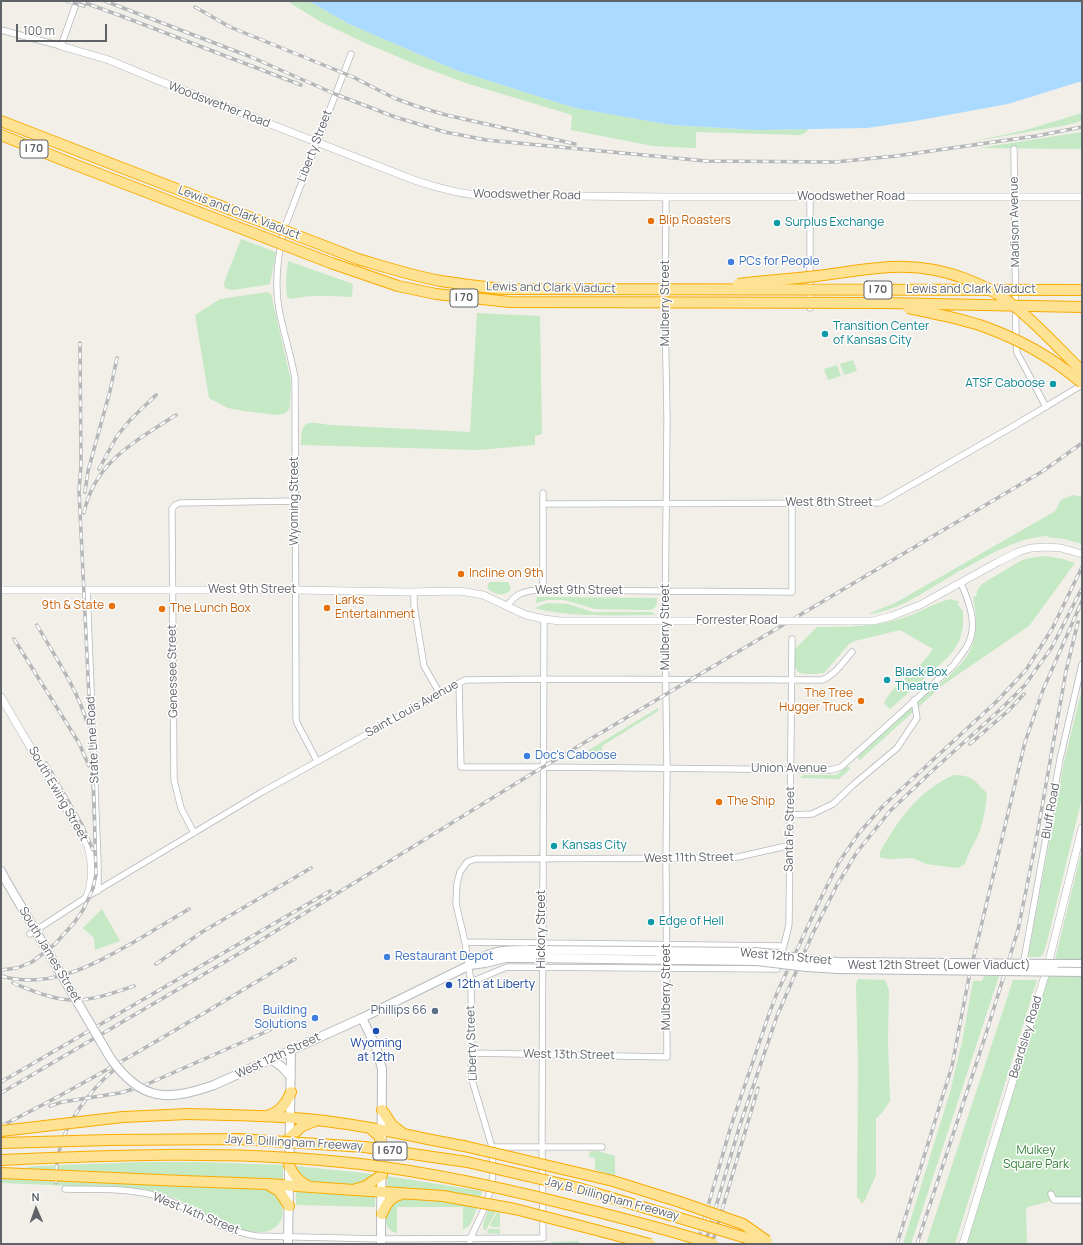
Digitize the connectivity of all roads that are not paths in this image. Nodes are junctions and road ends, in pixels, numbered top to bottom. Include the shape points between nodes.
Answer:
1 (77, 1) edge
2 (1, 30) edge
3 (61, 46) junction
4 (351, 54) dead end
5 (1, 121) edge
6 (1, 135) edge
7 (316, 142) junction
8 (1014, 149) dead end
9 (810, 197) junction
10 (1015, 197) junction
11 (1082, 197) edge
12 (666, 198) junction
13 (281, 239) joint
14 (674, 290) junction
15 (1082, 290) edge
16 (885, 303) junction
17 (1082, 307) edge
18 (810, 308) dead end
19 (1082, 371) edge
20 (1082, 384) edge
21 (1046, 407) junction
22 (543, 493) dead end
23 (295, 501) junction
24 (544, 504) junction
25 (667, 504) junction
26 (792, 504) junction
27 (1082, 554) edge
28 (961, 583) junction
29 (1, 590) edge
30 (87, 590) junction
31 (172, 590) junction
32 (295, 590) junction
33 (543, 590) junction
34 (666, 591) junction
35 (414, 592) junction
36 (507, 606) junction
37 (544, 619) junction
38 (792, 639) dead end
39 (852, 652) dead end
40 (1082, 664) edge
41 (544, 679) junction
42 (666, 679) junction
43 (792, 680) junction
44 (459, 683) junction
45 (440, 694) junction
46 (1, 697) edge
47 (914, 700) junction
48 (317, 761) junction
49 (542, 767) junction
50 (667, 769) junction
51 (791, 770) junction
52 (791, 814) junction
53 (1082, 828) edge
54 (194, 833) junction
55 (790, 845) junction
56 (543, 858) junction
57 (666, 859) junction
58 (467, 862) joint
59 (1, 871) edge
60 (98, 891) junction
61 (87, 898) junction
62 (30, 934) dead end
63 (465, 942) junction
64 (543, 942) junction
65 (666, 945) junction
66 (783, 946) junction
67 (528, 954) junction
68 (542, 955) junction
69 (1024, 960) dead end
70 (1082, 964) edge
71 (470, 965) junction
72 (1048, 967) junction
73 (542, 968) junction
74 (667, 969) junction
75 (777, 969) joint
76 (1082, 972) edge
77 (471, 982) junction
78 (362, 1018) junction
79 (100, 1039) joint
80 (291, 1050) junction
81 (471, 1053) junction
82 (542, 1054) junction
83 (667, 1057) joint
84 (271, 1059) junction
85 (291, 1077) junction
86 (291, 1092) junction
87 (382, 1110) junction
88 (265, 1117) junction
89 (290, 1118) junction
90 (317, 1120) junction
91 (370, 1128) junction
92 (381, 1130) junction
93 (1, 1131) edge
94 (403, 1134) junction
95 (290, 1137) junction
96 (1, 1143) edge
97 (381, 1143) junction
98 (542, 1146) junction
99 (492, 1147) junction
100 (602, 1147) dead end
101 (1, 1160) edge
102 (289, 1165) junction
103 (1, 1173) edge
104 (382, 1174) junction
105 (267, 1184) junction
106 (289, 1186) junction
107 (309, 1187) junction
108 (65, 1189) dead end
109 (354, 1190) junction
110 (381, 1192) junction
111 (403, 1194) junction
112 (1051, 1194) dead end
113 (1082, 1200) edge
114 (289, 1206) junction
115 (382, 1214) junction
116 (543, 1238) joint
117 (288, 1241) edge
118 (470, 1241) edge
119 (381, 1242) edge
120 (650, 1244) edge
121 (713, 1244) edge
122 (767, 1244) edge
123 (772, 1244) edge
124 (963, 1244) edge

1 - 3 street
2 - 3 street, Woodswether Road
3 - 7 street, Woodswether Road via 109,60
4 - 7 street, Liberty Street
5 - 14 highway, Lewis and Clark Viaduct / I 70, bridge via 358,259 406,273 502,289
6 - 16 highway, Lewis and Clark Viaduct / I 70, bridge via 331,264 398,286 436,294 509,302
7 - 12 street, Woodswether Road via 433,187 459,194
7 - 13 street, Liberty Street
8 - 10 street, Madison Avenue
9 - 10 street, Woodswether Road
9 - 12 street, Woodswether Road
9 - 18 street
10 - 11 street, Woodswether Road
10 - 21 street, Madison Avenue via 1017,353
12 - 25 street, Mulberry Street
13 - 23 street, Wyoming Street via 277,293 295,378
14 - 15 highway, Lewis and Clark Viaduct / I 70, bridge
14 - 19 highway, bridge via 874,268 915,267 934,270 983,286 1009,301
16 - 17 highway, I 70, bridge
16 - 20 highway, bridge via 984,326 1004,334 1040,352
20 - 21 street, West 8th Street
21 - 26 street, West 8th Street via 880,503
22 - 24 street
23 - 31 street, Genessee Street via 180,503 174,506 171,513
23 - 32 street, Wyoming Street
24 - 25 street, West 8th Street
24 - 33 street
25 - 26 street, West 8th Street
25 - 34 street, Mulberry Street
26 - 34 street, West 9th Street via 792,592
27 - 28 street via 1054,547 1031,548 1018,552
28 - 37 street, Forrester Road, bridge via 892,616 873,620 848,622
28 - 47 street, Union Avenue via 970,606 972,620 966,647 953,666
29 - 30 street, West 9th Street
30 - 31 street, West 9th Street
30 - 60 street, State Line Road
31 - 32 street, West 9th Street
31 - 54 street, Genessee Street via 174,780 181,808
32 - 35 street, West 9th Street
32 - 48 street, Wyoming Street via 296,718
33 - 34 street, West 9th Street
33 - 36 street, West 9th Street via 523,592 513,597
34 - 42 street, Mulberry Street
35 - 36 street, West 9th Street via 472,592
35 - 45 street via 424,666
36 - 37 street, Forrester Road via 526,615
37 - 41 street, Hickory Street
38 - 43 street, Santa Fe Street
39 - 43 street, Saint Louis Avenue via 828,678
40 - 69 street, Bluff Road via 1060,759
41 - 42 street, Saint Louis Avenue
41 - 44 street, Saint Louis Avenue via 468,679
41 - 49 street, Hickory Street
42 - 43 street, Saint Louis Avenue
42 - 50 street, Mulberry Street
43 - 51 street, Santa Fe Street
44 - 45 street, Saint Louis Avenue
44 - 49 street, Union Avenue via 461,767
45 - 48 street, Saint Louis Avenue
46 - 61 street, South Ewing Street via 88,846 92,881
47 - 51 street, Union Avenue via 841,767 831,770
47 - 52 street via 917,718 897,748 833,804 812,814
48 - 54 street, Saint Louis Avenue
49 - 50 street, Union Avenue
49 - 56 street, Hickory Street
50 - 51 street, Union Avenue
50 - 57 street, Mulberry Street
51 - 52 street, Santa Fe Street
52 - 55 street, Santa Fe Street
53 - 72 street, Beardsley Road
54 - 60 street, Saint Louis Avenue
55 - 57 street, West 11th Street via 738,857
55 - 66 street, Santa Fe Street via 789,924
56 - 57 street, West 11th Street
56 - 58 street, West 11th Street via 475,859
56 - 64 street, Hickory Street
57 - 65 street, Mulberry Street
58 - 63 street, Liberty Street via 460,872 457,883 456,904
59 - 79 main road, South James Street, bridge
60 - 61 street, Saint Louis Avenue
61 - 62 street, Saint Louis Avenue
63 - 64 street, West 12th Street
63 - 71 street, Liberty Street
64 - 65 street, West 12th Street
64 - 68 street, Hickory Street
65 - 66 street, West 12th Street
65 - 74 street, Mulberry Street
66 - 75 street, Santa Fe Street
67 - 70 main road, West 12th Street, bridge via 756,952 838,962
67 - 71 main road, West 12th Street
67 - 76 main road, West 12th Street, bridge via 757,961 838,969
68 - 72 street, West 12th Street (Lower Viaduct), bridge via 757,956 824,965
68 - 73 street, Hickory Street
71 - 77 street, Liberty Street
71 - 78 main road, West 12th Street
72 - 124 street, Beardsley Road
73 - 74 street, West 12th Street
73 - 77 street, West 12th Street via 507,967
73 - 82 street, Hickory Street
74 - 75 street, West 12th Street
74 - 83 street, Mulberry Street
77 - 81 street, Liberty Street
78 - 80 main road, West 12th Street
78 - 87 main road via 376,1047 382,1069
79 - 84 main road, West 12th Street, bridge via 120,1071 132,1082 154,1094 174,1096 194,1092
80 - 84 main road, West 12th Street
80 - 85 main road
81 - 82 street, West 13th Street
81 - 99 street, Liberty Street via 472,1080
82 - 83 street, West 13th Street
82 - 98 street, Hickory Street
84 - 85 main road
85 - 86 main road
86 - 88 highway via 281,1108
86 - 89 main road
87 - 92 main road
87 - 94 highway via 392,1125
88 - 89 highway
88 - 93 highway, bridge via 188,1114 123,1117
89 - 90 highway
89 - 95 main road
90 - 91 highway
90 - 95 highway via 302,1126
91 - 92 highway
91 - 97 highway via 379,1136
92 - 94 highway
92 - 97 main road
94 - 123 highway, bridge via 613,1181 743,1224
95 - 102 main road
96 - 122 highway, Jay B. Dillingham Freeway / I 670, bridge via 240,1139 365,1147 467,1162 575,1187
97 - 104 main road
98 - 99 street
98 - 100 street
98 - 116 street, Hickory Street
99 - 118 street, Liberty Street via 492,1183 486,1206
101 - 121 highway, Jay B. Dillingham Freeway / I 670, bridge via 205,1154 361,1164 415,1171 517,1192 660,1227
102 - 106 main road
102 - 107 highway via 298,1180
103 - 105 highway, bridge
104 - 109 highway via 366,1186
104 - 110 main road
105 - 106 highway
105 - 114 highway via 279,1191
106 - 107 highway
106 - 114 main road
107 - 109 highway
108 - 117 street, West 14th Street via 144,1193 163,1198 222,1227 244,1234
109 - 110 highway
110 - 111 highway
110 - 115 main road
111 - 115 highway via 389,1200
111 - 120 highway, bridge via 443,1196 515,1209
112 - 113 street via 1054,1200
114 - 117 main road
115 - 119 main road
116 - 118 street, West 14th Street
117 - 119 street, West 14th Street
118 - 119 street, West 14th Street

